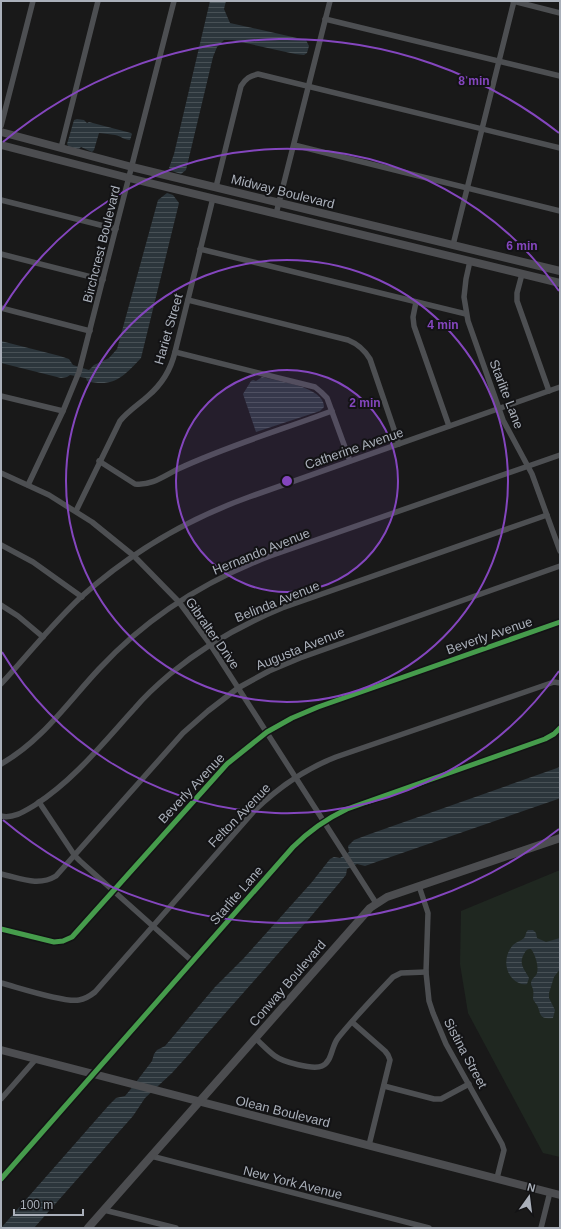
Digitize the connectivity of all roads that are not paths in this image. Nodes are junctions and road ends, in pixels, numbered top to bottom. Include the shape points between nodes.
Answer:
1 (33, 1) edge
2 (98, 1) edge
3 (174, 1) edge
4 (330, 1) edge
5 (513, 1) edge
6 (560, 13) edge
7 (325, 19) junction
8 (499, 61) junction
9 (560, 76) edge
10 (308, 86) junction
11 (1, 126) edge
12 (482, 129) junction
13 (1, 132) edge
14 (1, 144) edge
15 (294, 145) junction
16 (61, 148) junction
17 (560, 148) edge
18 (132, 167) junction
19 (129, 178) junction
20 (216, 187) junction
21 (468, 188) junction
22 (213, 198) junction
23 (1, 200) edge
24 (279, 203) junction
25 (560, 210) edge
26 (276, 214) junction
27 (116, 229) junction
28 (453, 245) junction
29 (200, 249) junction
30 (1, 254) edge
31 (470, 261) junction
32 (560, 271) edge
33 (522, 274) junction
34 (103, 280) junction
35 (560, 283) edge
36 (188, 300) junction
37 (416, 302) junction
38 (1, 308) edge
39 (466, 314) junction
40 (90, 331) junction
41 (175, 352) junction
42 (560, 388) edge
43 (549, 392) junction
44 (1, 396) edge
45 (499, 409) junction
46 (63, 411) junction
47 (332, 412) junction
48 (449, 426) junction
49 (399, 444) junction
50 (560, 455) edge
51 (99, 461) junction
52 (350, 461) junction
53 (528, 466) junction
54 (1, 473) edge
55 (28, 485) junction
56 (76, 511) junction
57 (547, 515) junction
58 (1, 545) edge
59 (560, 551) edge
60 (134, 556) junction
61 (560, 566) edge
62 (82, 597) junction
63 (178, 602) junction
64 (1, 605) edge
65 (560, 622) edge
66 (43, 636) junction
67 (210, 644) junction
68 (560, 683) edge
69 (1, 684) edge
70 (238, 688) junction
71 (560, 728) edge
72 (267, 732) junction
73 (1, 764) edge
74 (295, 777) junction
75 (39, 802) junction
76 (1, 816) edge
77 (323, 821) junction
78 (560, 838) edge
79 (74, 856) junction
80 (1, 874) edge
81 (419, 886) junction
82 (113, 891) junction
83 (376, 903) junction
84 (153, 926) junction
85 (1, 929) edge
86 (192, 961) junction
87 (426, 972) junction
88 (1, 983) edge
89 (352, 1022) junction
90 (255, 1038) junction
91 (1, 1050) edge
92 (36, 1059) junction
93 (93, 1074) junction
94 (469, 1084) junction
95 (384, 1086) junction
96 (1, 1099) edge
97 (199, 1101) junction
98 (369, 1145) junction
99 (151, 1156) junction
100 (497, 1178) junction
101 (1, 1179) edge
102 (550, 1192) junction
103 (560, 1195) edge
104 (104, 1210) junction
105 (411, 1226) edge
106 (88, 1228) edge
107 (176, 1228) edge
108 (429, 1228) edge
109 (541, 1228) edge

1 - 11 street
2 - 16 street
3 - 18 street, Birchcrest Boulevard
4 - 7 street
5 - 6 street
5 - 8 street
7 - 8 street
7 - 10 street
8 - 9 street
8 - 12 street
10 - 12 street
10 - 15 street
10 - 20 street via 258,74 251,75 245,80 241,86
12 - 17 street
12 - 21 street
13 - 16 street, Midway Boulevard
14 - 19 street, Midway Boulevard
15 - 21 street
15 - 24 street
16 - 18 street, Midway Boulevard
18 - 19 street, Birchcrest Boulevard
18 - 20 street, Midway Boulevard
19 - 22 street, Midway Boulevard
19 - 27 street, Birchcrest Boulevard
20 - 24 street, Midway Boulevard
21 - 25 street
21 - 28 street
22 - 26 street, Midway Boulevard
22 - 29 street, Hariet Street
23 - 27 street
24 - 26 street
24 - 28 street, Midway Boulevard
26 - 31 street, Midway Boulevard
27 - 34 street, Birchcrest Boulevard
28 - 32 street, Midway Boulevard
29 - 36 street, Hariet Street
29 - 37 street
30 - 34 street
31 - 33 street, Midway Boulevard
31 - 39 street, Starlite Lane via 464,297
33 - 35 street, Midway Boulevard
33 - 43 street via 517,301
34 - 40 street, Birchcrest Boulevard
36 - 41 street, Hariet Street
36 - 49 street via 358,344 370,359
37 - 39 street
37 - 48 street via 414,326
38 - 40 street
39 - 45 street, Starlite Lane
40 - 46 street, Birchcrest Boulevard via 76,382
41 - 47 street via 315,387 327,398
41 - 51 street, Hariet Street via 159,384 120,421
42 - 43 street, Catherine Avenue
43 - 45 street, Catherine Avenue
44 - 46 street
45 - 48 street, Catherine Avenue
45 - 53 street, Starlite Lane
46 - 55 street, Birchcrest Boulevard
47 - 51 street via 214,454 142,485 135,484
47 - 52 street
48 - 49 street, Catherine Avenue
49 - 52 street, Catherine Avenue
50 - 53 street, Hernando Avenue
51 - 56 street, Hariet Street
52 - 60 street, Catherine Avenue via 218,509 179,528
53 - 57 street, Starlite Lane
53 - 63 street, Hernando Avenue via 256,562 216,580
54 - 55 street, Gibralter Drive
55 - 56 street, Gibralter Drive
56 - 60 street, Gibralter Drive
57 - 59 street, Starlite Lane
57 - 67 street, Belinda Avenue via 282,608
58 - 62 street via 32,562
60 - 62 street, Catherine Avenue
60 - 63 street, Gibralter Drive
61 - 70 street, Augusta Avenue via 300,658
62 - 66 street, Catherine Avenue
63 - 67 street, Gibralter Drive
63 - 73 street, Hernando Avenue via 142,628 99,669 41,733
64 - 66 street
65 - 72 street, Beverly Avenue via 318,707
66 - 69 street, Catherine Avenue
67 - 70 street, Gibralter Drive
67 - 75 street, Belinda Avenue via 158,684 79,770
68 - 74 street, Felton Avenue via 554,682 336,757
70 - 72 street, Gibralter Drive
70 - 79 street, Augusta Avenue via 183,733
71 - 77 street, Starlite Lane via 545,739 355,806
72 - 74 street, Gibralter Drive
72 - 82 street, Beverly Avenue via 241,751 217,774
74 - 77 street, Gibralter Drive
74 - 84 street, Felton Avenue via 255,810
75 - 76 street, Belinda Avenue via 16,815
75 - 79 street
77 - 83 street, Gibralter Drive
77 - 86 street, Starlite Lane via 293,847
78 - 81 street, Conway Boulevard
79 - 80 street, Augusta Avenue via 56,876 47,881 32,881
79 - 82 street
81 - 83 street, Conway Boulevard
81 - 87 street, Sistina Street via 428,913
82 - 84 street
82 - 85 street, Beverly Avenue via 72,936 63,941 48,941
83 - 90 street, Conway Boulevard via 362,915
84 - 86 street
84 - 88 street, Felton Avenue via 88,997 66,1000
86 - 93 street, Starlite Lane
87 - 89 street via 401,973 393,977
87 - 94 street, Sistina Street via 429,1001 437,1025
89 - 90 street via 337,1040 328,1062 318,1068 282,1060
89 - 95 street via 388,1054 390,1060
90 - 97 street, Conway Boulevard
91 - 92 street, Olean Boulevard
92 - 93 street, Olean Boulevard
92 - 96 street
93 - 97 street, Olean Boulevard
93 - 101 street, Starlite Lane
94 - 95 street via 442,1099
94 - 100 street, Sistina Street via 504,1150
95 - 98 street
97 - 98 street, Olean Boulevard
97 - 99 street, Conway Boulevard
98 - 100 street, Olean Boulevard
99 - 104 street, Conway Boulevard
99 - 105 street, New York Avenue
100 - 102 street, Olean Boulevard
102 - 103 street, Olean Boulevard
102 - 109 street
104 - 106 street, Conway Boulevard
104 - 107 street
105 - 108 street, New York Avenue

